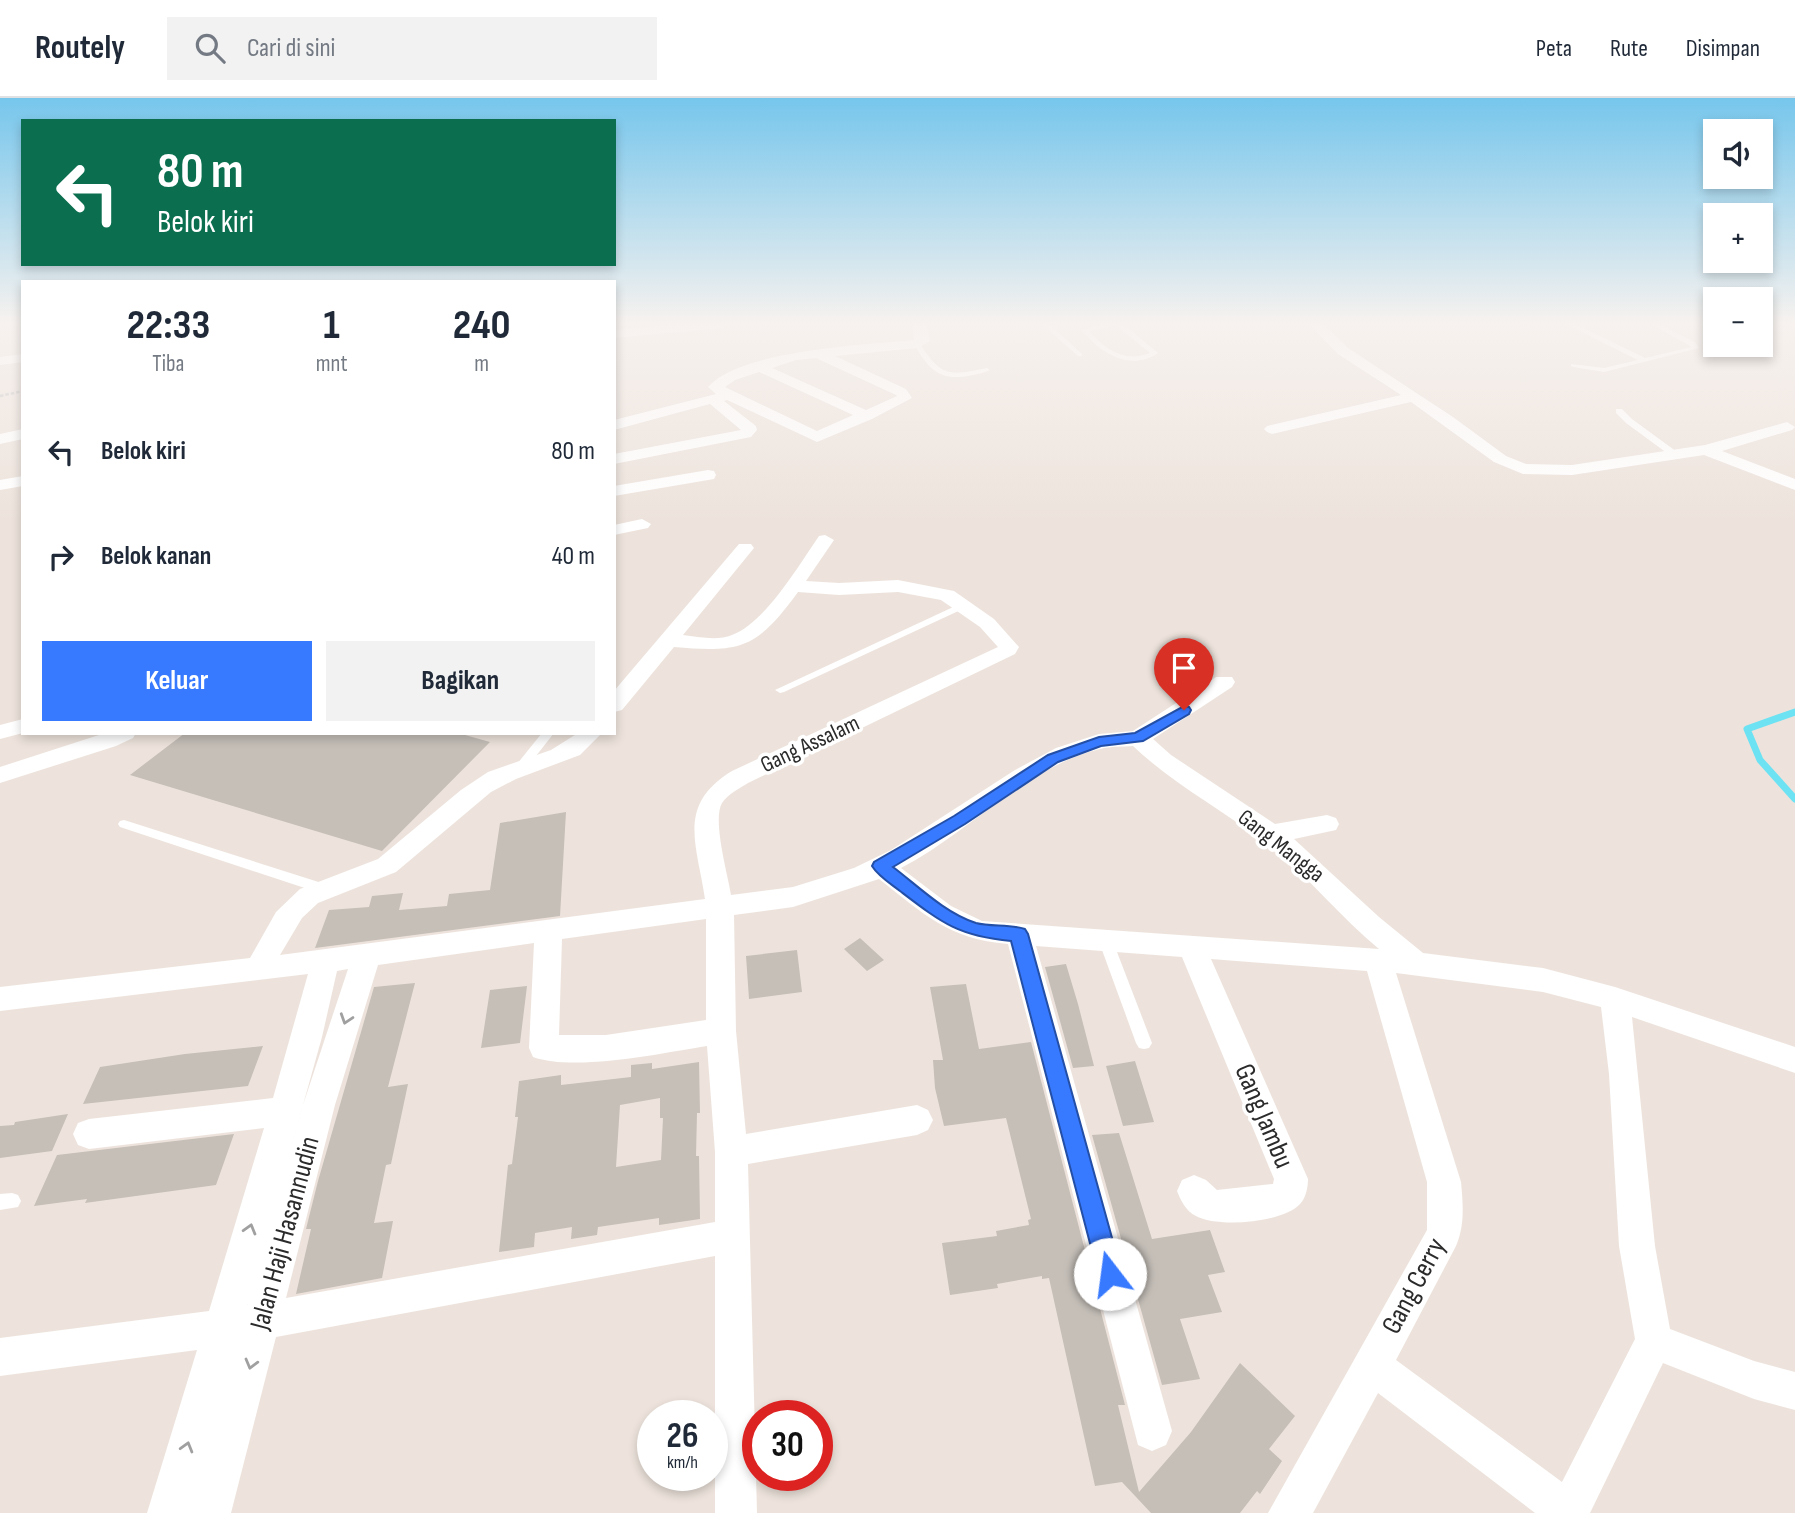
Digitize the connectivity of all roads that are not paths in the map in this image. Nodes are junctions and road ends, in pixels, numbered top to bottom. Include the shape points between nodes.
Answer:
1 (717, 390) edge
2 (810, 390) edge
3 (893, 390) edge
4 (1402, 390) edge
5 (1413, 397) junction
6 (721, 398) junction
7 (1619, 411) dead end
8 (867, 416) junction
9 (616, 424) edge
10 (1787, 428) dead end
11 (1272, 429) dead end
12 (21, 434) edge
13 (0, 439) edge
14 (1706, 450) junction
15 (1674, 454) junction
16 (616, 459) edge
17 (708, 475) dead end
18 (21, 481) edge
19 (0, 485) edge
20 (1795, 485) edge
21 (616, 491) edge
22 (642, 524) dead end
23 (616, 530) edge
24 (825, 540) dead end
25 (745, 548) dead end
26 (794, 586) junction
27 (964, 605) junction
28 (667, 640) junction
29 (1224, 682) dead end
30 (780, 690) dead end
31 (616, 703) edge
32 (21, 727) edge
33 (0, 732) edge
34 (120, 735) edge
35 (546, 735) edge
36 (590, 735) edge
37 (1138, 738) junction
38 (521, 767) junction
39 (0, 775) edge
40 (124, 824) dead end
41 (1327, 824) dead end
42 (1271, 834) junction
43 (880, 866) junction
44 (323, 889) junction
45 (720, 909) junction
46 (548, 933) junction
47 (1019, 934) junction
48 (1105, 939) junction
49 (1191, 945) junction
50 (367, 954) junction
51 (1378, 960) junction
52 (325, 961) junction
53 (1416, 963) junction
54 (258, 970) junction
55 (0, 999) edge
56 (1615, 999) junction
57 (721, 1031) junction
58 (1144, 1043) dead end
59 (1795, 1060) edge
60 (284, 1111) junction
61 (917, 1119) dead end
62 (89, 1134) dead end
63 (731, 1152) junction
64 (1194, 1191) dead end
65 (731, 1236) junction
66 (262, 1321) junction
67 (221, 1328) junction
68 (1654, 1341) junction
69 (0, 1357) edge
70 (1372, 1365) junction
71 (1795, 1391) edge
72 (1152, 1430) dead end
73 (168, 1513) edge
74 (210, 1513) edge
75 (736, 1513) edge
76 (1289, 1513) edge
77 (1568, 1513) edge

1 - 6 street
2 - 8 street
3 - 8 street via 905,396 903,400
4 - 5 street
5 - 11 street
5 - 15 street via 1500,459 1523,469 1573,470
6 - 8 street via 817,437
6 - 9 street
6 - 16 street via 748,426 746,434
7 - 15 lane
10 - 14 street
12 - 13 street
14 - 15 street
14 - 20 street
17 - 21 street
18 - 19 street
22 - 23 street
24 - 26 street
25 - 28 street
26 - 27 street via 898,586 947,595
26 - 28 street via 744,639 728,643
27 - 30 lane
27 - 45 street, Gang Assalam via 1009,644 1008,650 722,788 711,798 706,818
28 - 31 street
29 - 37 street
32 - 33 street
34 - 39 street
35 - 38 lane
36 - 38 street via 572,749
37 - 42 street, Gang Mangga via 1163,761
37 - 43 street via 1099,741 1064,753
38 - 44 street via 466,797 394,862
40 - 44 lane
41 - 42 street
42 - 53 street, Gang Mangga
43 - 45 street via 828,888
43 - 47 street via 960,924 978,931
44 - 54 street via 294,908
45 - 46 street
45 - 57 street, Gang Assalam
46 - 50 street
46 - 57 street via 544,1048 606,1048
47 - 48 street
47 - 72 street
48 - 49 street
48 - 58 lane
49 - 51 street
49 - 64 street, Gang Jambu via 1291,1179 1285,1197 1222,1208 1204,1202
50 - 52 street
50 -> 66 street, Jalan Haji Hasannudin via 319,1105
51 - 53 street
51 - 70 street, Gang Cerry via 1444,1182 1446,1209 1444,1234
52 - 54 street
52 - 60 street, Jalan Haji Hasannudin
53 - 56 street via 1543,980
54 - 55 street
56 - 59 street
56 - 68 street via 1637,1246
57 - 63 street, Gang Assalam
60 - 62 street
67 -> 60 street, Jalan Haji Hasannudin
61 - 63 street
63 - 65 street, Gang Assalam
65 - 66 street
65 - 75 street, Gang Assalam
66 - 67 street
66 -> 74 street, Jalan Haji Hasannudin
67 - 69 street
73 -> 67 street, Jalan Haji Hasannudin
68 - 71 street
68 - 77 street
70 - 76 street, Gang Cerry
70 - 77 street

